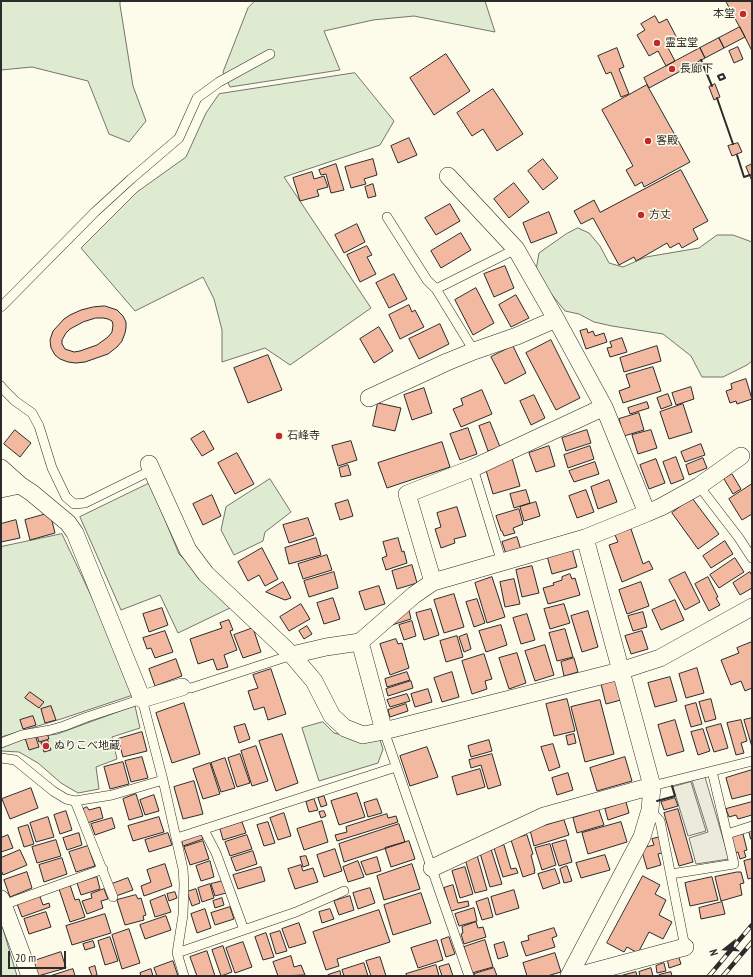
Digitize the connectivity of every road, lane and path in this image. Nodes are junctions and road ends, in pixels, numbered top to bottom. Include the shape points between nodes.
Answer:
1 (270, 54) dead end
2 (448, 176) dead end
3 (387, 218) dead end
4 (516, 249) junction
5 (436, 289) junction
6 (1, 307) edge
7 (556, 318) junction
8 (474, 351) junction
9 (1, 386) edge
10 (369, 398) dead end
11 (604, 407) junction
12 (741, 456) dead end
13 (150, 467) joint
14 (1, 468) edge
15 (472, 468) junction
16 (20, 486) junction
17 (699, 486) junction
18 (1, 489) edge
19 (647, 514) junction
20 (585, 538) junction
21 (752, 558) edge
22 (502, 563) junction
23 (433, 582) junction
24 (752, 607) edge
25 (360, 642) junction
26 (292, 655) junction
27 (620, 671) junction
28 (182, 687) joint
29 (142, 699) junction
30 (384, 731) junction
31 (1, 743) edge
32 (1, 758) edge
33 (752, 761) edge
34 (396, 767) junction
35 (712, 771) junction
36 (163, 780) junction
37 (652, 786) junction
38 (75, 801) junction
39 (650, 810) junction
40 (752, 826) edge
41 (204, 830) junction
42 (727, 834) junction
43 (177, 838) junction
44 (432, 868) junction
45 (103, 869) junction
46 (671, 874) junction
47 (344, 891) dead end
48 (113, 897) dead end
49 (2, 902) edge
50 (244, 930) junction
51 (685, 946) joint
52 (177, 953) junction
53 (30, 976) edge
54 (184, 976) edge
55 (469, 976) edge
56 (569, 976) edge
57 (577, 976) edge

1 - 6 lane via 219,82 197,98 179,138 94,212
2 - 4 street
3 - 5 lane via 426,280
4 - 5 lane
4 - 7 street
5 - 8 lane
7 - 8 street via 517,336
7 - 11 street
8 - 10 street
9 - 13 lane via 15,401 32,412 52,468 66,497 74,504 85,503
11 - 15 street
11 - 19 street
12 - 17 street
13 - 26 street via 188,550 206,574
14 - 16 street
15 - 22 lane
15 - 23 street via 407,494
16 - 18 street
16 - 29 street via 68,523 75,533
17 - 19 street
17 - 21 lane
19 - 20 street
20 - 22 street
20 - 27 street
22 - 23 street
23 - 25 street via 414,595
24 - 27 street via 660,658
25 - 26 street
25 - 30 street
26 - 28 lane via 192,688
26 - 30 street via 314,681 332,716 345,728 363,735
27 - 30 street
27 - 37 street
28 - 29 street
29 - 31 lane via 64,726 22,735
29 - 36 lane
30 - 34 lane
32 - 38 lane via 15,760 53,791
33 - 35 lane
34 - 41 lane
34 - 44 lane
35 - 37 lane
35 - 42 lane
36 - 38 lane via 112,795
36 - 43 lane
37 - 39 street
37 - 44 street via 544,816
38 - 45 lane
39 - 46 lane via 660,821
39 - 56 street via 642,836
40 - 42 lane
41 - 43 lane
41 - 50 lane via 216,853
42 - 46 lane via 734,864
43 - 52 lane via 184,884 183,915
44 - 55 lane
45 - 48 lane
45 - 49 lane
46 - 51 lane
47 - 50 lane via 296,912
49 - 53 street
50 - 52 lane
51 - 57 street
52 - 54 lane

